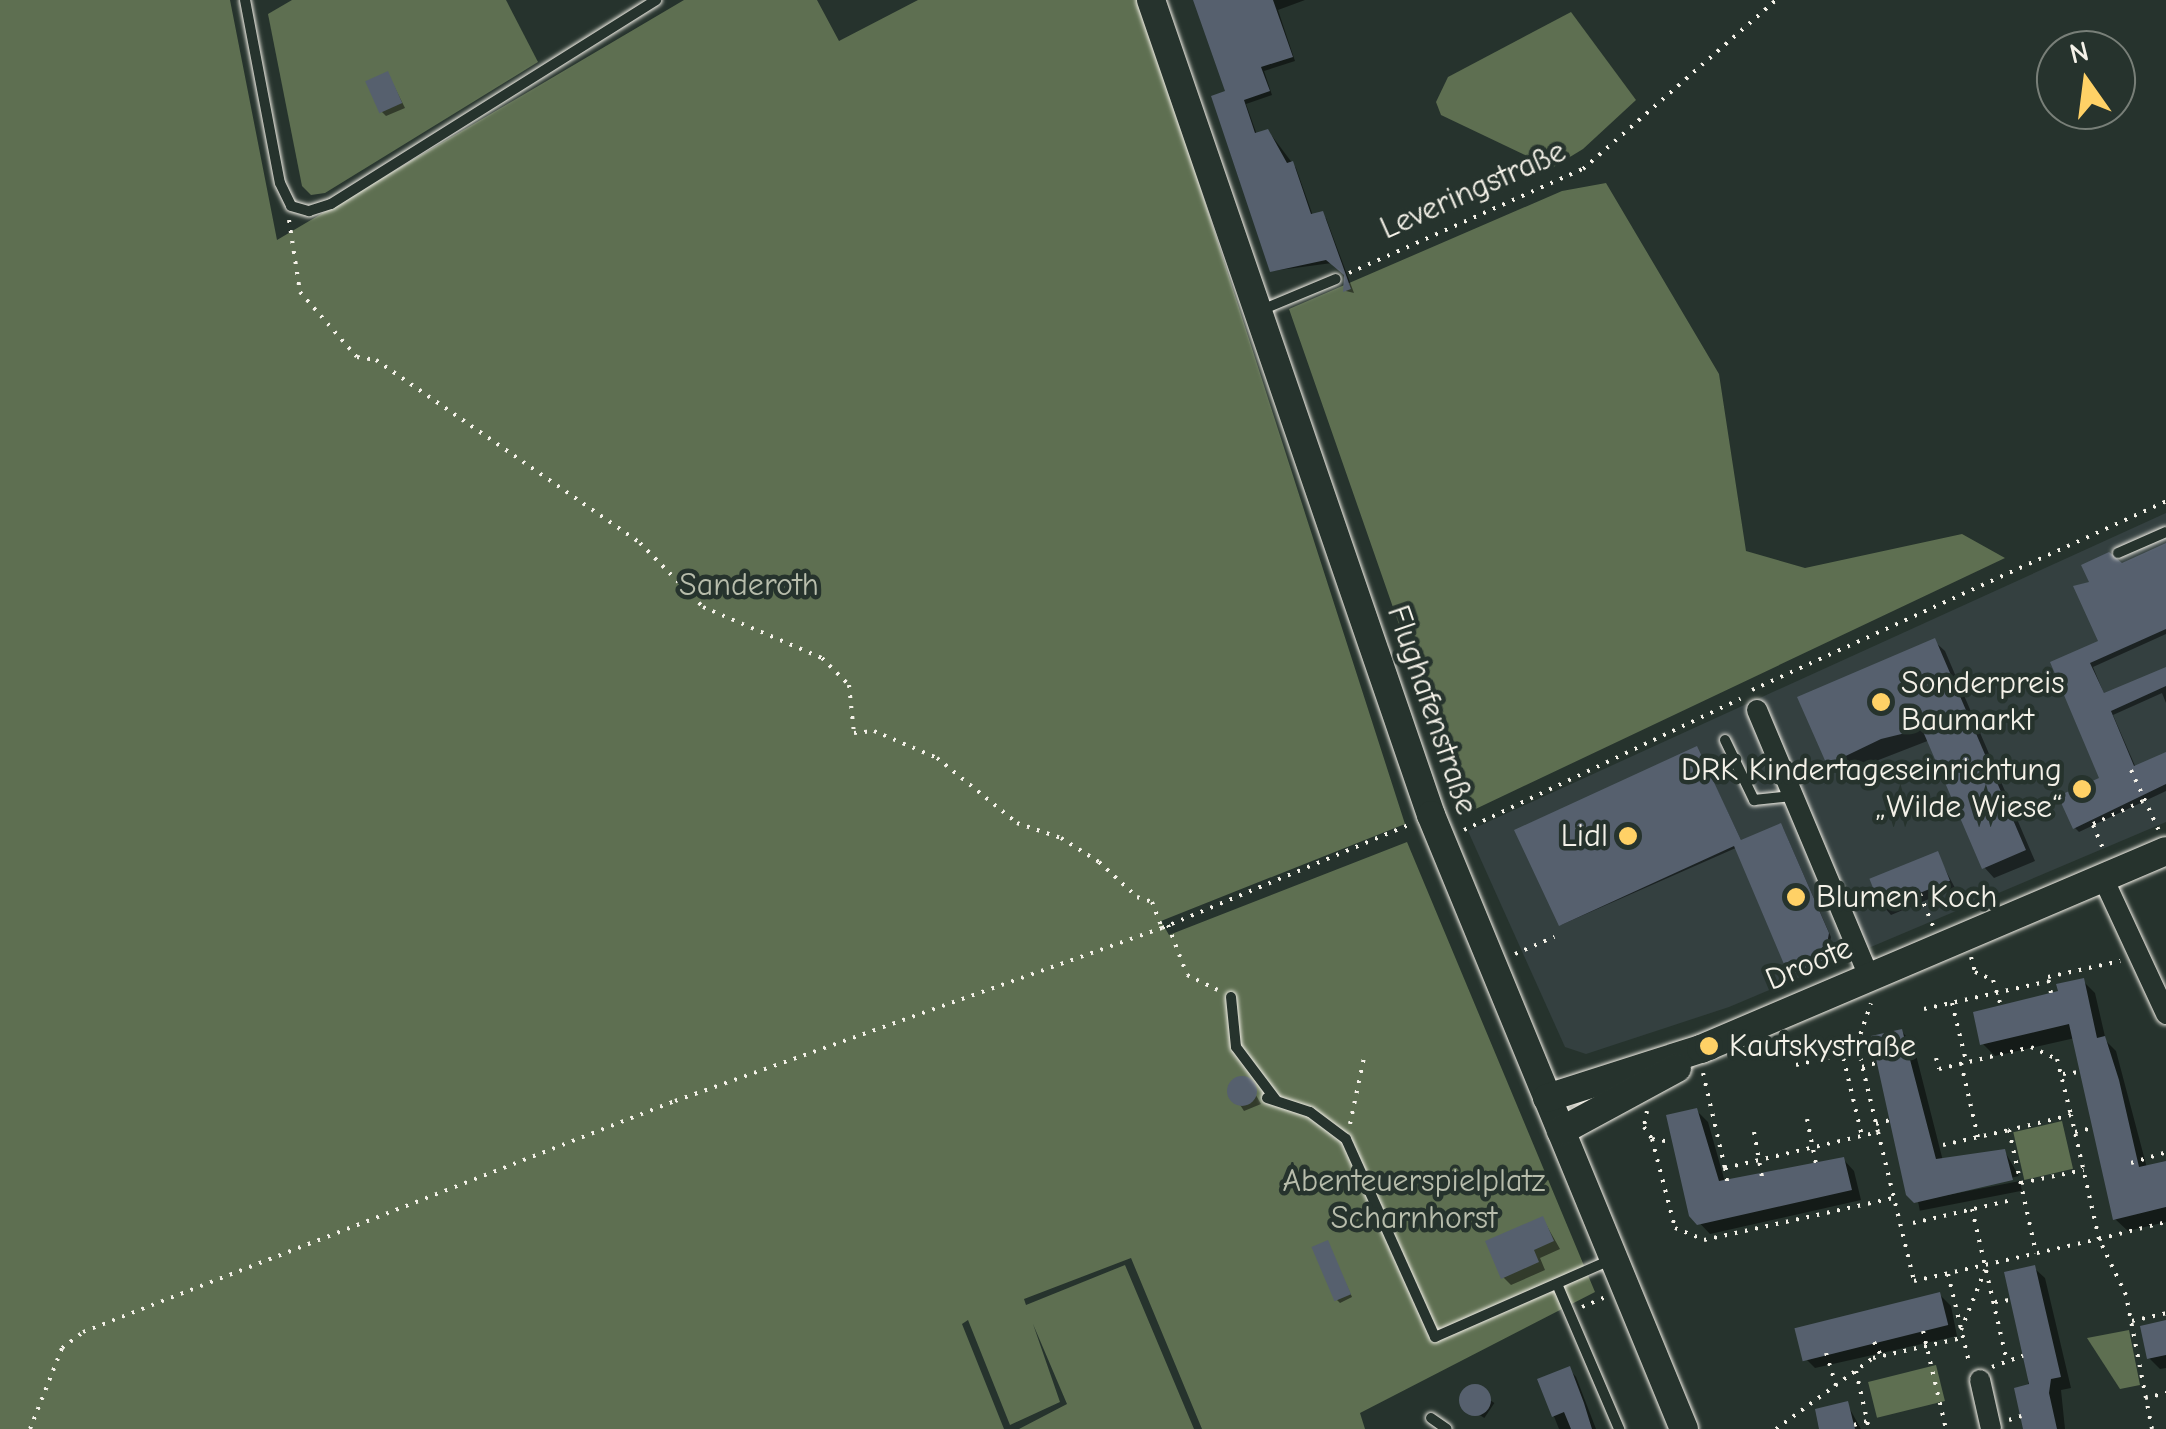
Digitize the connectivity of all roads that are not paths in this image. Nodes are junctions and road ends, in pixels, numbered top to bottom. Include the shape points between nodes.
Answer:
1 (245, 0) edge
2 (656, 0) edge
3 (1151, 0) edge
4 (1336, 278) road end
5 (1258, 311) junction
6 (2166, 532) edge
7 (2118, 553) dead end
8 (1757, 710) dead end
9 (1725, 740) dead end
10 (1793, 796) junction
11 (2162, 841) edge
12 (2104, 865) junction
13 (1871, 988) junction
14 (1231, 997) dead end
15 (2166, 1014) edge
16 (1702, 1061) junction
17 (1546, 1098) junction
18 (1561, 1131) junction
19 (1614, 1258) junction
20 (1557, 1284) junction
21 (1980, 1380) road end
22 (1431, 1418) dead end
23 (2000, 1424) edge
24 (1448, 1429) edge
25 (1619, 1429) edge
26 (1684, 1429) edge

1 - 2 lane via 280,183 291,206 310,211 332,204
3 - 5 main road, Flughafenstraße
4 - 5 lane
5 - 17 main road, Flughafenstraße via 1431,815
6 - 7 lane
8 - 10 street
9 - 10 lane via 1754,800
10 - 13 street
11 - 12 main road, Droote
12 - 13 main road, Droote
12 - 15 street
13 - 16 main road, Droote
14 - 20 lane via 1236,1047 1272,1100 1310,1112 1346,1138 1435,1337
16 - 17 main road, Droote
16 - 18 main road, Droote
17 - 18 main road, Flughafenstraße
18 - 19 main road, Flughafenstraße
19 - 20 lane
19 - 26 main road, Flughafenstraße
20 - 25 lane
21 - 23 street
22 - 24 lane

